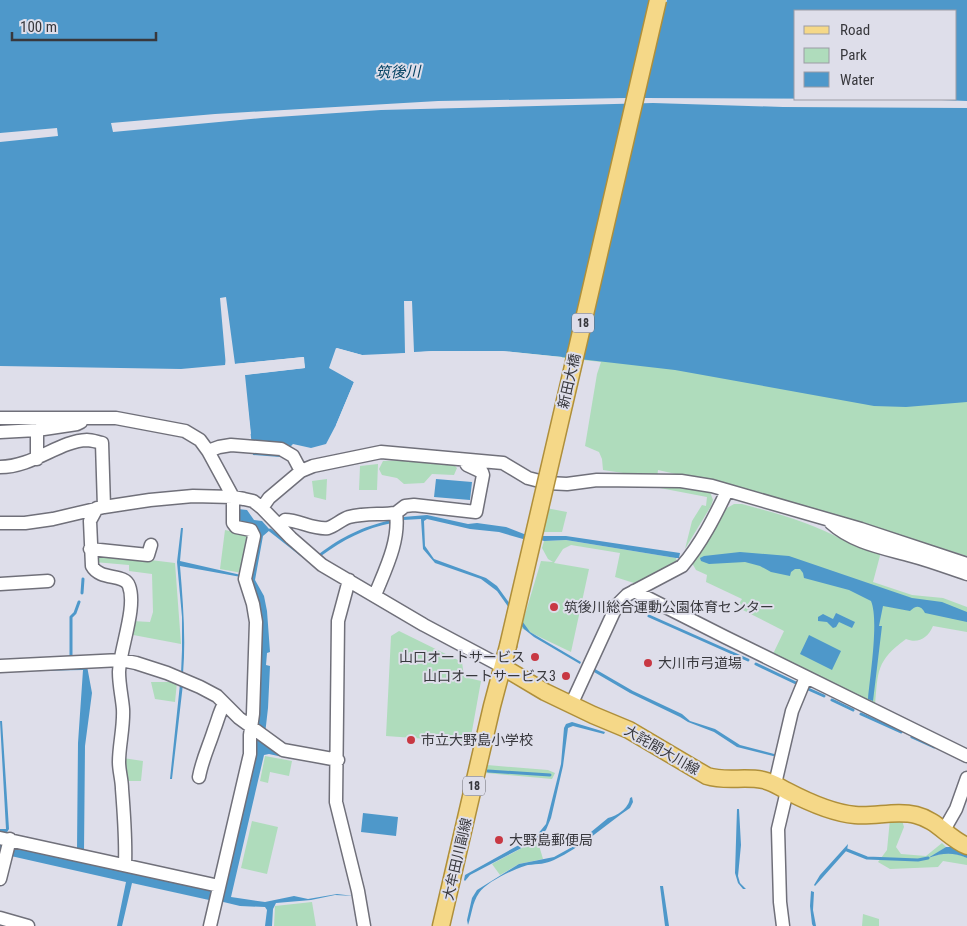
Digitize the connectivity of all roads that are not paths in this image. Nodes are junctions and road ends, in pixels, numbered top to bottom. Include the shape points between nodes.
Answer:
1 (658, 0) edge
2 (90, 417) junction
3 (0, 418) edge
4 (37, 430) junction
5 (0, 432) edge
6 (208, 451) junction
7 (37, 459) junction
8 (465, 461) junction
9 (0, 467) edge
10 (301, 471) junction
11 (727, 491) junction
12 (233, 497) junction
13 (101, 508) junction
14 (262, 508) junction
15 (396, 513) junction
16 (827, 520) junction
17 (0, 523) edge
18 (279, 525) junction
19 (151, 545) dead end
20 (90, 549) junction
21 (967, 564) edge
22 (967, 574) edge
23 (349, 580) junction
24 (48, 581) dead end
25 (0, 584) edge
26 (634, 591) junction
27 (374, 595) junction
28 (508, 646) joint
29 (121, 660) junction
30 (0, 666) edge
31 (503, 667) junction
32 (806, 677) junction
33 (224, 704) junction
34 (571, 704) junction
35 (252, 726) junction
36 (967, 756) edge
37 (338, 760) junction
38 (199, 777) dead end
39 (967, 778) edge
40 (781, 787) junction
41 (944, 830) junction
42 (5, 838) edge
43 (967, 846) edge
44 (125, 865) junction
45 (0, 879) edge
46 (218, 893) junction
47 (0, 918) edge
48 (28, 926) edge
49 (210, 926) edge
50 (364, 926) edge
51 (442, 926) edge
52 (783, 926) edge

1 - 28 main road, 新田大橋 / 18, bridge
2 - 3 street
2 - 4 street via 77,424
2 - 6 street via 116,418 185,431 200,440
4 - 5 street
4 - 7 street
6 - 10 street via 231,446 281,449 289,453
6 - 12 street
7 - 9 street
7 - 13 street via 69,444 87,440 102,444
8 - 10 street via 381,452
8 - 11 street via 503,463 528,478 547,483 681,481
8 - 15 street via 482,472 476,512 414,505 405,506
10 - 14 street
11 - 16 street
11 - 26 street via 682,566
12 - 13 street via 193,496
12 - 14 street via 253,501
12 - 35 street via 233,523 236,527 251,530 254,536 245,579 256,622
13 - 17 street via 53,519
13 - 20 street via 90,521
14 - 18 street
15 - 18 street via 369,513 347,518 328,528 293,520 285,520
15 - 27 street via 393,546
16 - 21 street
16 - 22 street via 847,536
18 - 23 street via 322,565
19 - 20 street via 148,555
20 - 29 street via 94,571 129,584 130,619
23 - 27 street
23 - 37 street via 338,621
24 - 25 street
26 - 32 street
26 - 34 street via 617,605
27 - 31 street
28 - 31 main road, 大牟田川副線 / 18
29 - 30 street
29 - 33 street via 175,676 217,696
29 - 44 street via 119,677 123,711 119,763
31 - 34 main road, 大詫間大川線
31 - 51 main road, 大牟田川副線 / 18
32 - 36 street
32 - 40 street via 792,711
33 - 35 street
33 - 38 street
34 - 40 main road, 大詫間大川線 via 629,730 707,776 727,780 752,778
35 - 37 street via 282,750
35 - 46 street via 250,754
37 - 50 street via 336,802
39 - 41 street via 956,810
40 - 41 main road, 大詫間大川線 via 843,813 917,815
40 - 52 street via 778,829
41 - 43 main road, 大詫間大川線 via 958,843
42 - 44 street
42 - 45 street via 6,857
44 - 46 street
46 - 49 street
47 - 48 street

